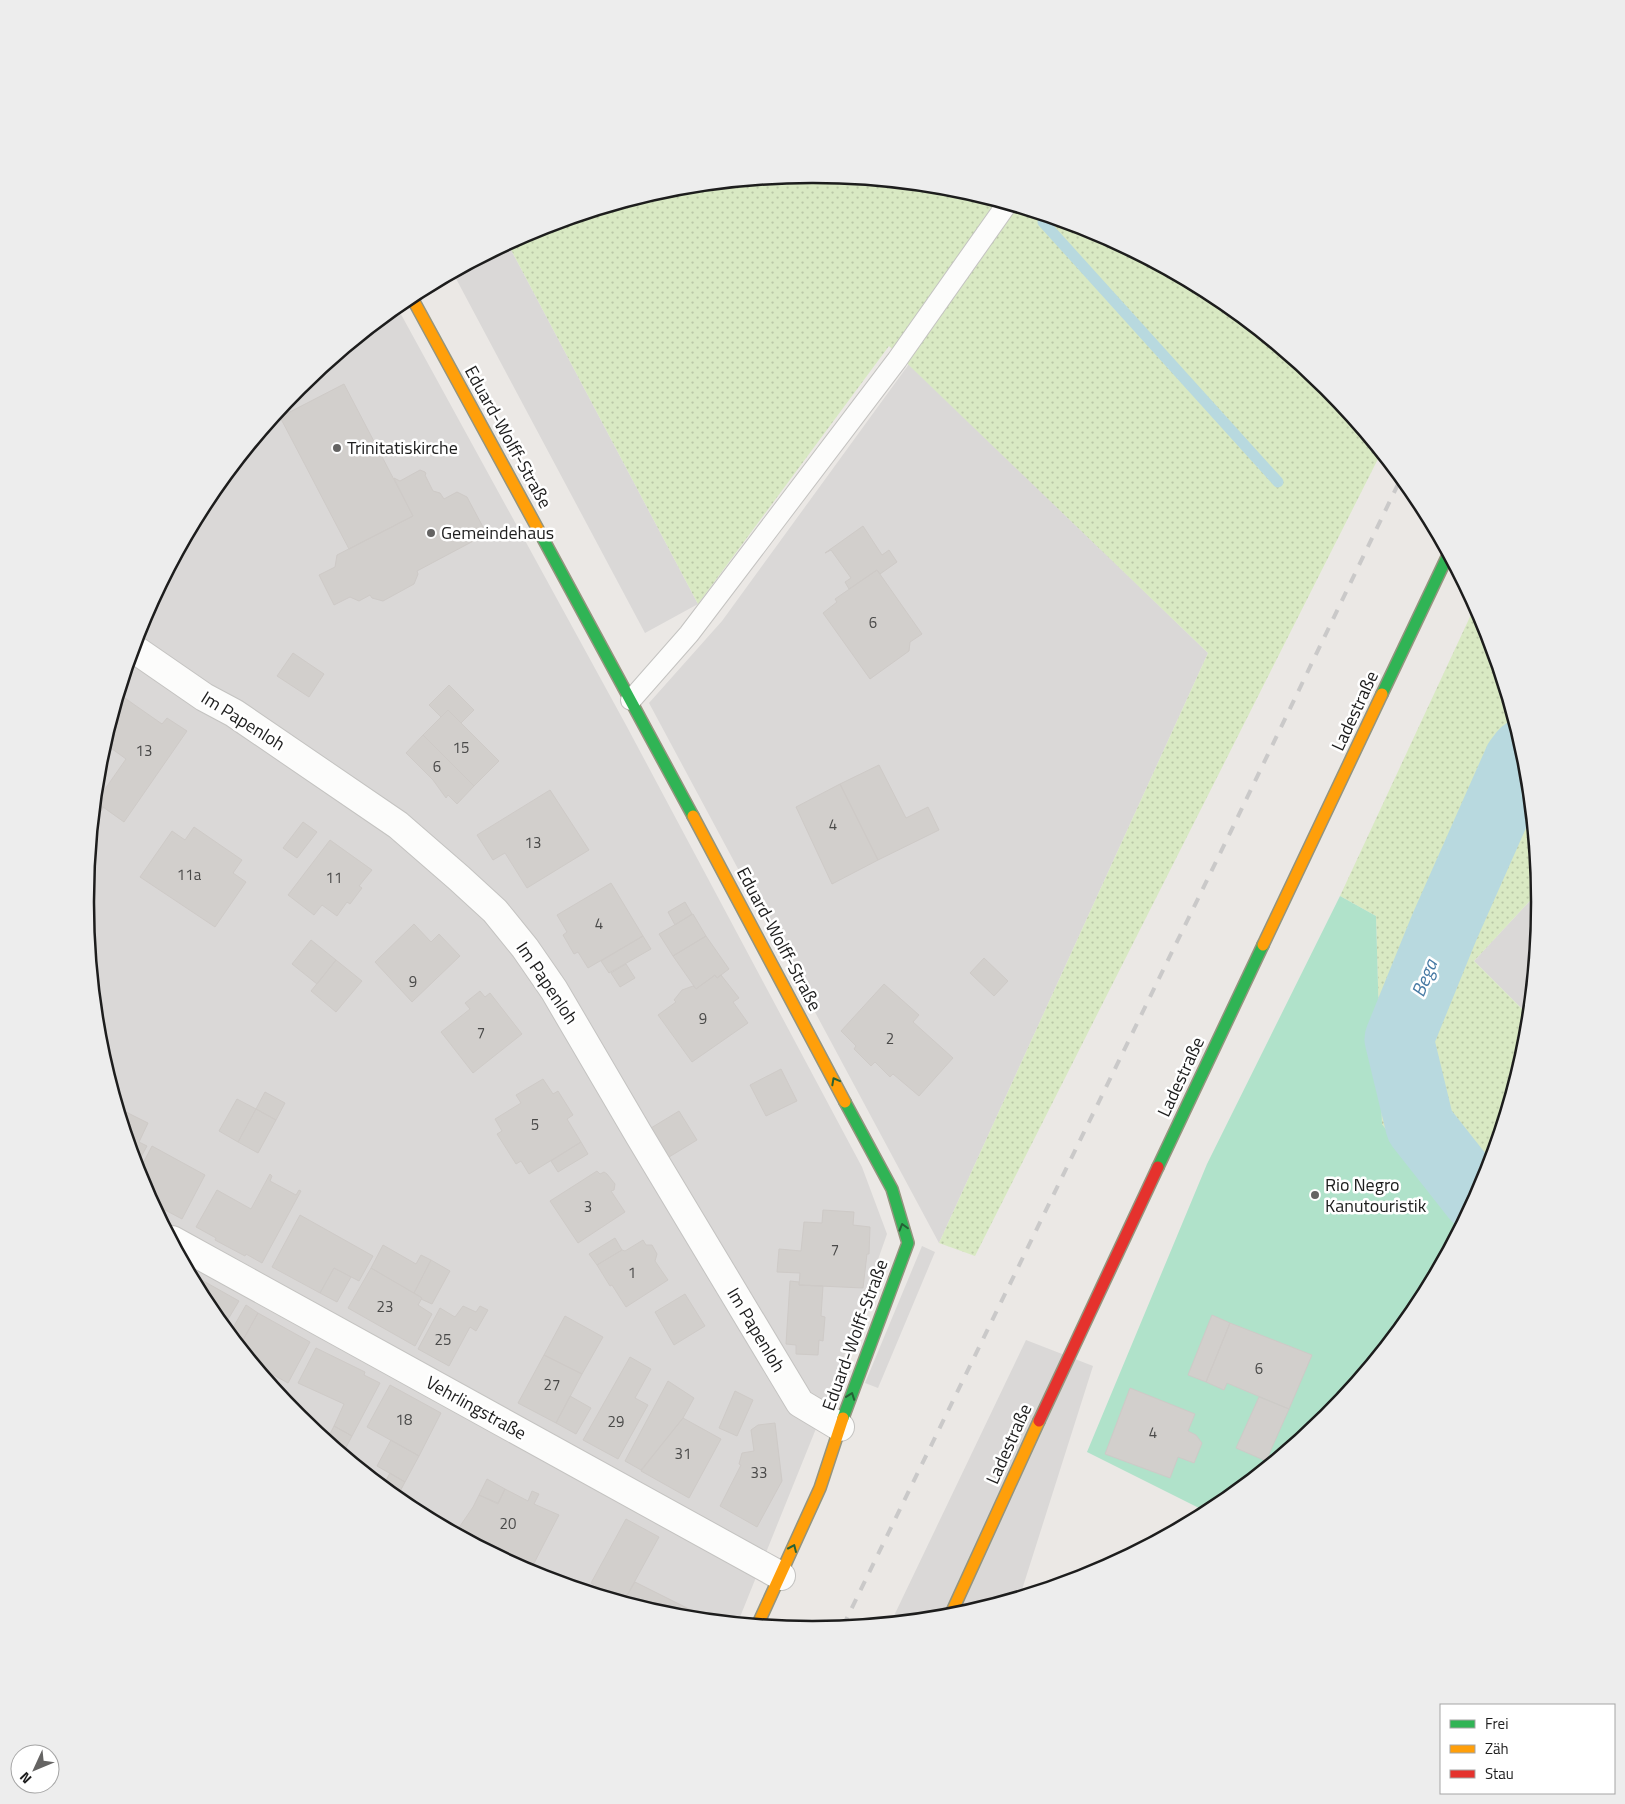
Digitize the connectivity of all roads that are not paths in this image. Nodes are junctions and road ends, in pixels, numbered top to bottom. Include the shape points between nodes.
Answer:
1 (1003, 209) edge
2 (415, 303) edge
3 (1445, 561) edge
4 (1450, 572) edge
5 (1436, 580) junction
6 (139, 652) edge
7 (632, 700) junction
8 (182, 1245) edge
9 (840, 1427) junction
10 (781, 1576) junction
11 (954, 1607) edge
12 (761, 1619) edge

1 - 7 lane via 891,368 689,634
2 - 7 street, Eduard-Wolff-Straße
3 - 5 street, Ladestraße
4 - 5 lane
5 - 11 street, Ladestraße via 1077,1339
6 - 9 street, Im Papenloh via 398,826 495,911 554,990 800,1403
9 -> 7 street, Eduard-Wolff-Straße via 908,1243 892,1188
8 - 10 street, Vehrlingstraße
10 -> 9 street, Eduard-Wolff-Straße via 820,1488
10 - 12 street, Eduard-Wolff-Straße

